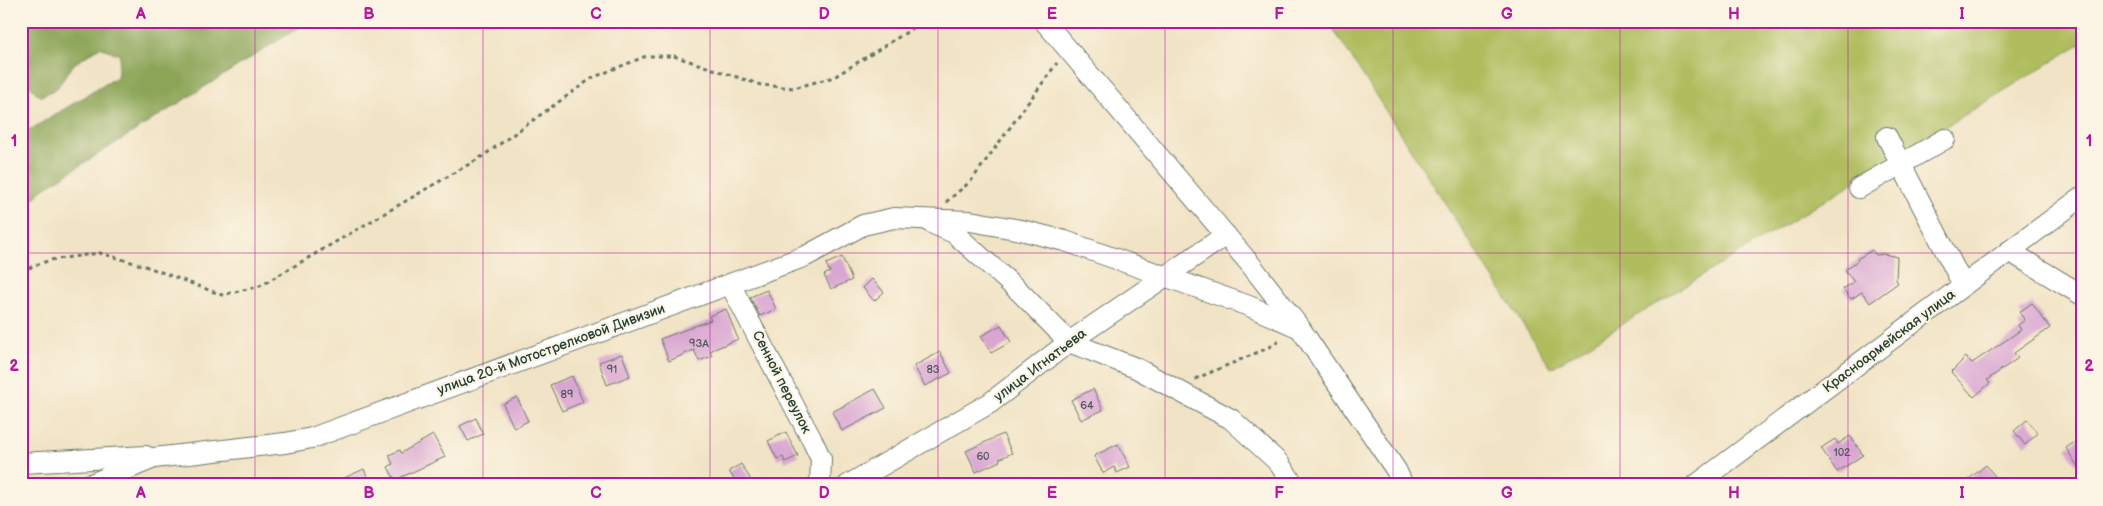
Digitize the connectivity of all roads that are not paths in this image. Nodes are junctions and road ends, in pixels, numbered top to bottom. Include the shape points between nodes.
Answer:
1 (1044, 21) edge
2 (1887, 137) dead end
3 (1945, 139) dead end
4 (1901, 164) junction
5 (1859, 188) dead end
6 (2082, 197) edge
7 (924, 220) junction
8 (1226, 235) junction
9 (2009, 251) junction
10 (1165, 276) junction
11 (730, 284) junction
12 (1963, 285) junction
13 (2082, 295) edge
14 (1300, 328) junction
15 (1069, 342) junction
16 (170, 455) junction
17 (21, 462) edge
18 (89, 485) edge
19 (820, 485) edge
20 (848, 485) edge
21 (1294, 485) edge
22 (1403, 485) edge
23 (1696, 485) edge

1 - 8 street
2 - 4 street
3 - 4 street
4 - 5 street
4 - 12 street
6 - 9 street, Красноармейская улица
7 - 10 street, улица 20-й Мотострелковой Дивизии via 970,221 1021,230 1065,241
7 - 11 street, улица 20-й Мотострелковой Дивизии via 894,218 863,225 806,256
7 - 15 street via 954,233 1020,292
8 - 10 street, улица Игнатьева
8 - 14 street
9 - 12 street, Красноармейская улица
9 - 13 street
10 - 14 street, улица 20-й Мотострелковой Дивизии
10 - 15 street, улица Игнатьева
11 - 16 street, улица 20-й Мотострелковой Дивизии via 312,438
11 - 19 street, Сенной переулок via 817,450 821,459
12 - 23 street, Красноармейская улица
14 - 22 street
15 - 20 street, улица Игнатьева via 990,403
15 - 21 street via 1136,368 1231,419 1278,462
16 - 17 street, улица 20-й Мотострелковой Дивизии
16 - 18 street, улица 20-й Мотострелковой Дивизии via 154,458

